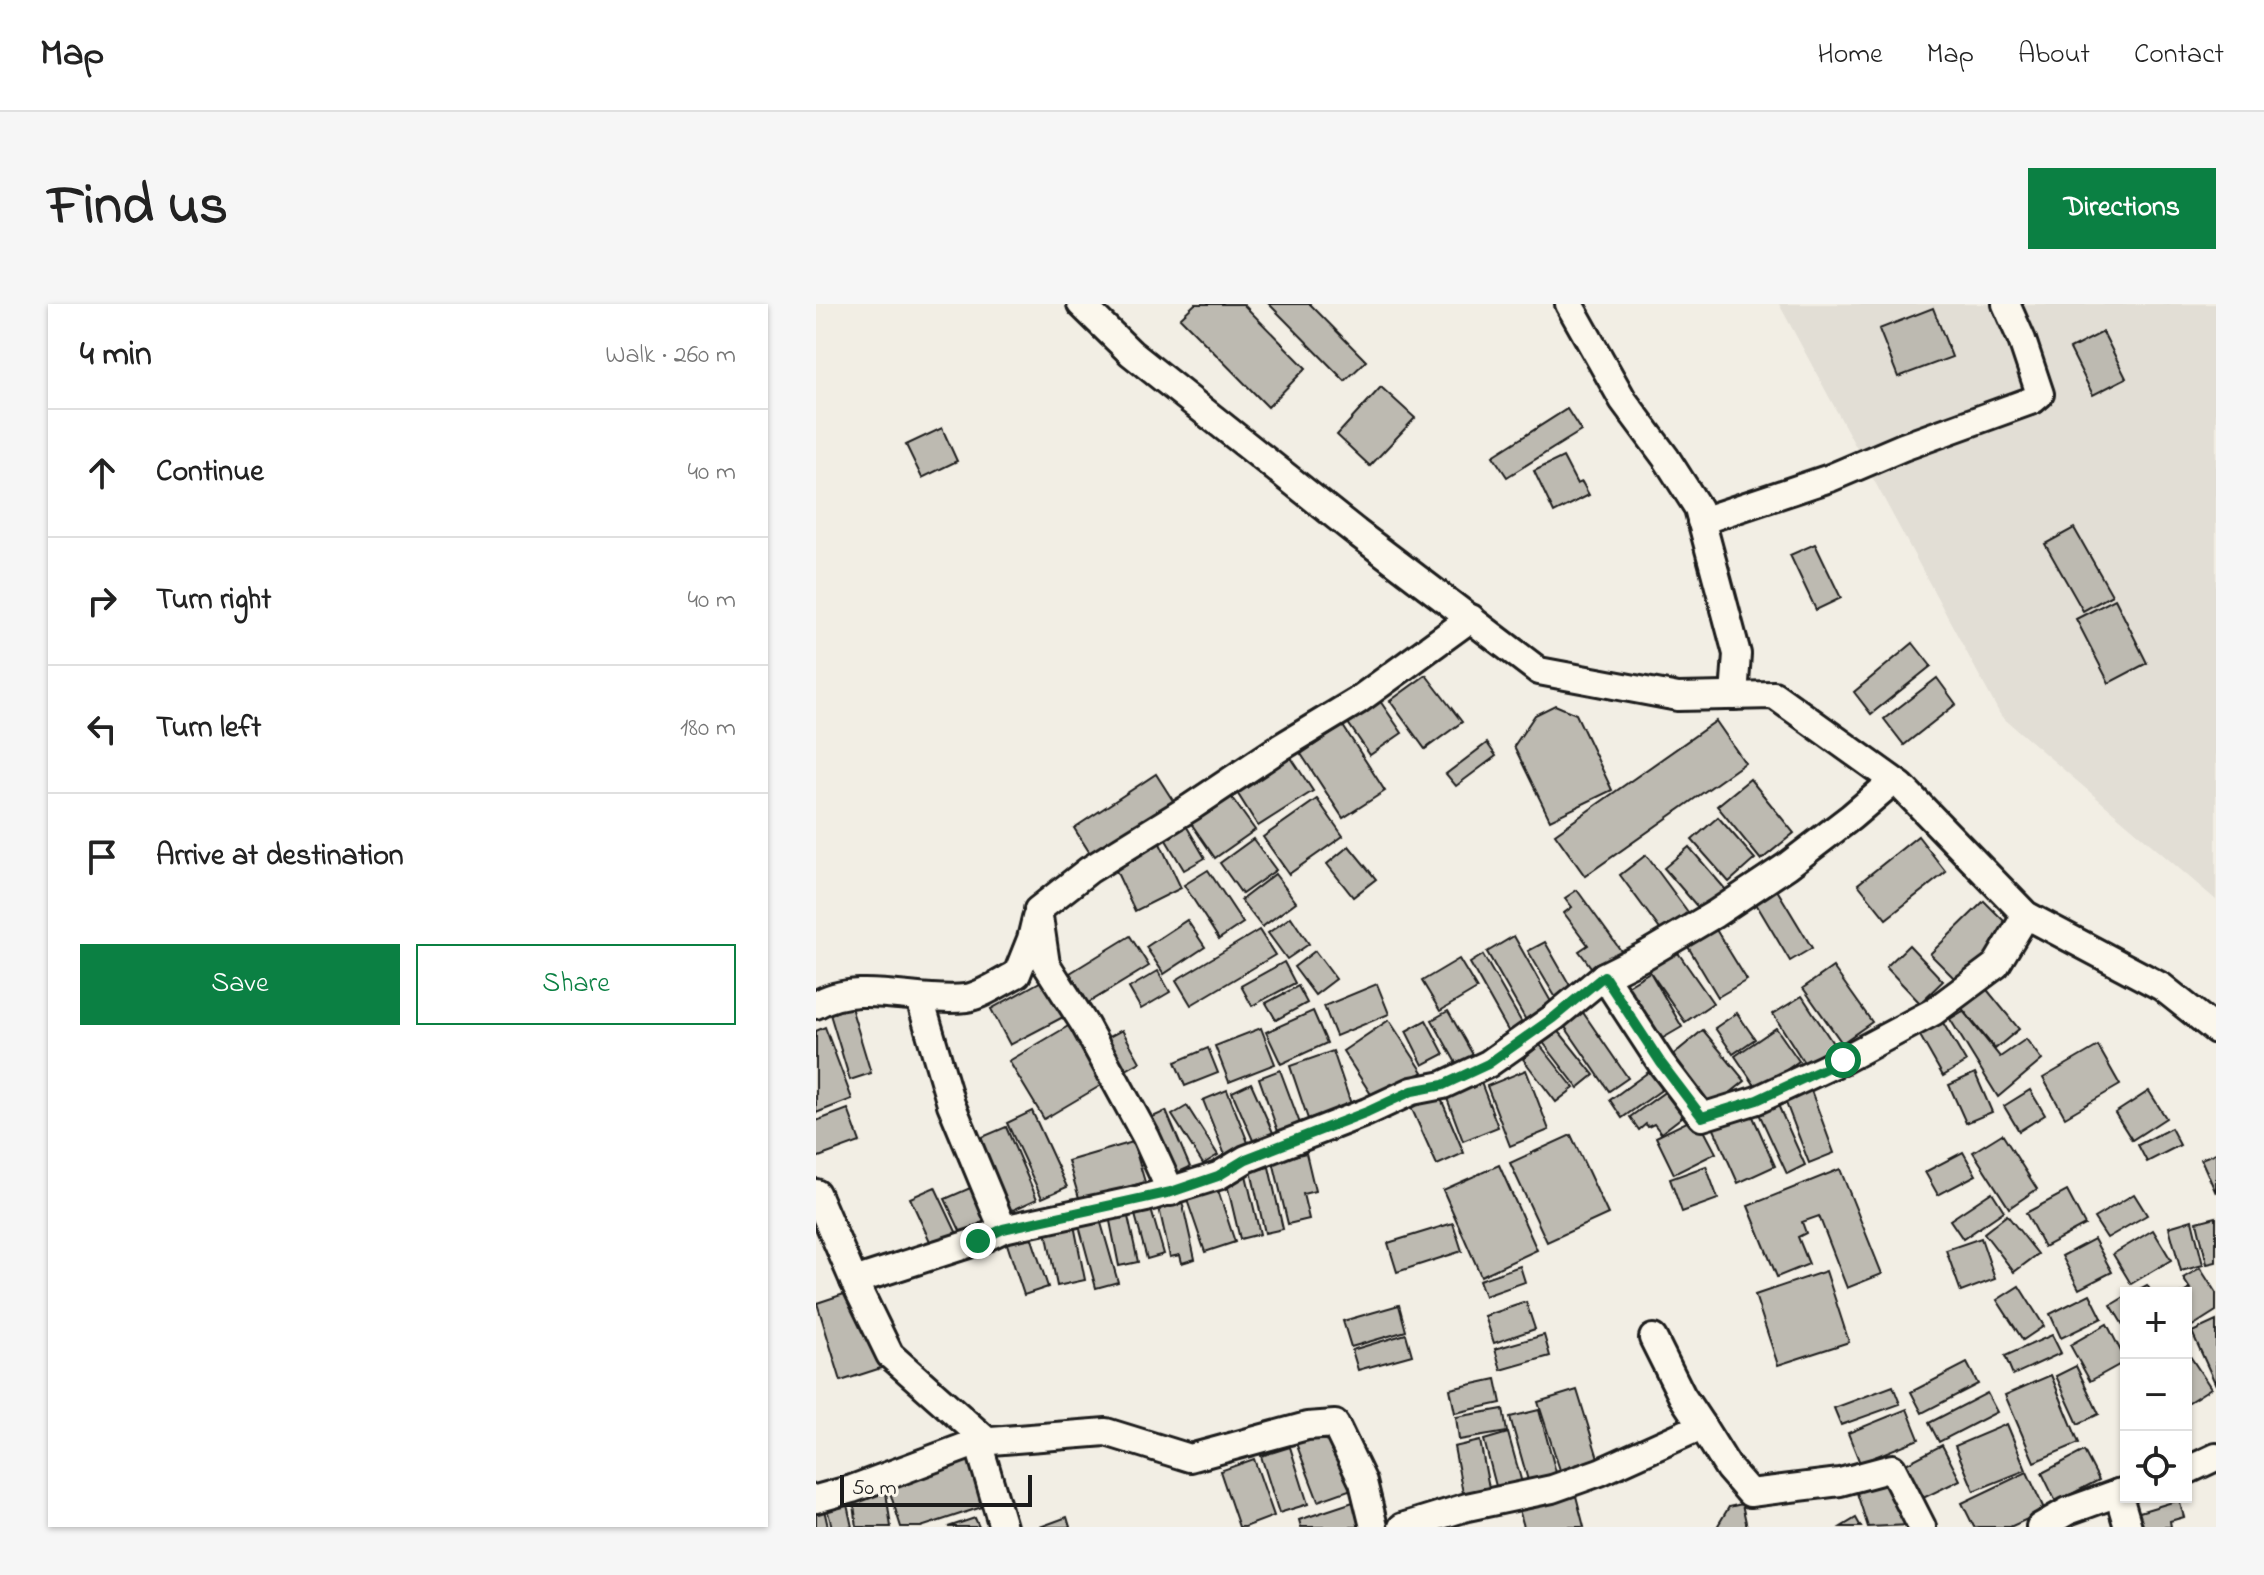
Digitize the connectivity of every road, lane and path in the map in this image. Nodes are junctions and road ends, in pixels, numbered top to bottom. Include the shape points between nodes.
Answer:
1 (1081, 304) edge
2 (1569, 304) edge
3 (2006, 304) edge
4 (1701, 521) junction
5 (1471, 618) junction
6 (1734, 696) junction
7 (1893, 781) junction
8 (1038, 910) junction
9 (2026, 915) junction
10 (1604, 976) junction
11 (920, 999) junction
12 (816, 1005) edge
13 (2216, 1030) edge
14 (1171, 1192) junction
15 (816, 1193) edge
16 (1003, 1229) junction
17 (854, 1281) junction
18 (1653, 1338) dead end
19 (1702, 1426) junction
20 (983, 1442) junction
21 (2216, 1457) edge
22 (2192, 1468) edge
23 (2120, 1493) edge
24 (816, 1499) edge
25 (2124, 1503) edge
26 (1003, 1527) edge
27 (1374, 1527) edge
28 (1402, 1527) edge
29 (1922, 1527) edge
30 (2040, 1527) edge
31 (2128, 1527) edge

1 - 5 street via 1131,353
2 - 4 street via 1623,400 1698,508
3 - 4 street via 2040,394 2033,400
4 - 6 street via 1737,654
5 - 6 street via 1539,671 1678,697
5 - 8 street via 1357,701 1089,870
6 - 7 street via 1774,695
7 - 9 street
7 - 10 street via 1787,866 1715,914
8 - 11 street via 1017,974 969,998
8 - 14 street via 1046,964 1085,1025
9 - 10 street via 1996,965 1933,1012 1757,1100 1702,1117
9 - 13 street via 2162,987
10 - 14 street via 1488,1064
11 - 12 street via 868,993 828,998
11 - 16 street via 951,1104
14 - 16 street
15 - 17 street
16 - 17 street
17 - 20 street via 890,1355
18 - 19 street
19 - 28 street via 1552,1489
19 - 29 street via 1750,1493 1840,1482 1892,1468
20 - 24 street
20 - 26 street
20 - 27 street via 1106,1432 1190,1458 1307,1426 1335,1424 1363,1482
21 - 22 street
23 - 30 street
25 - 31 street

